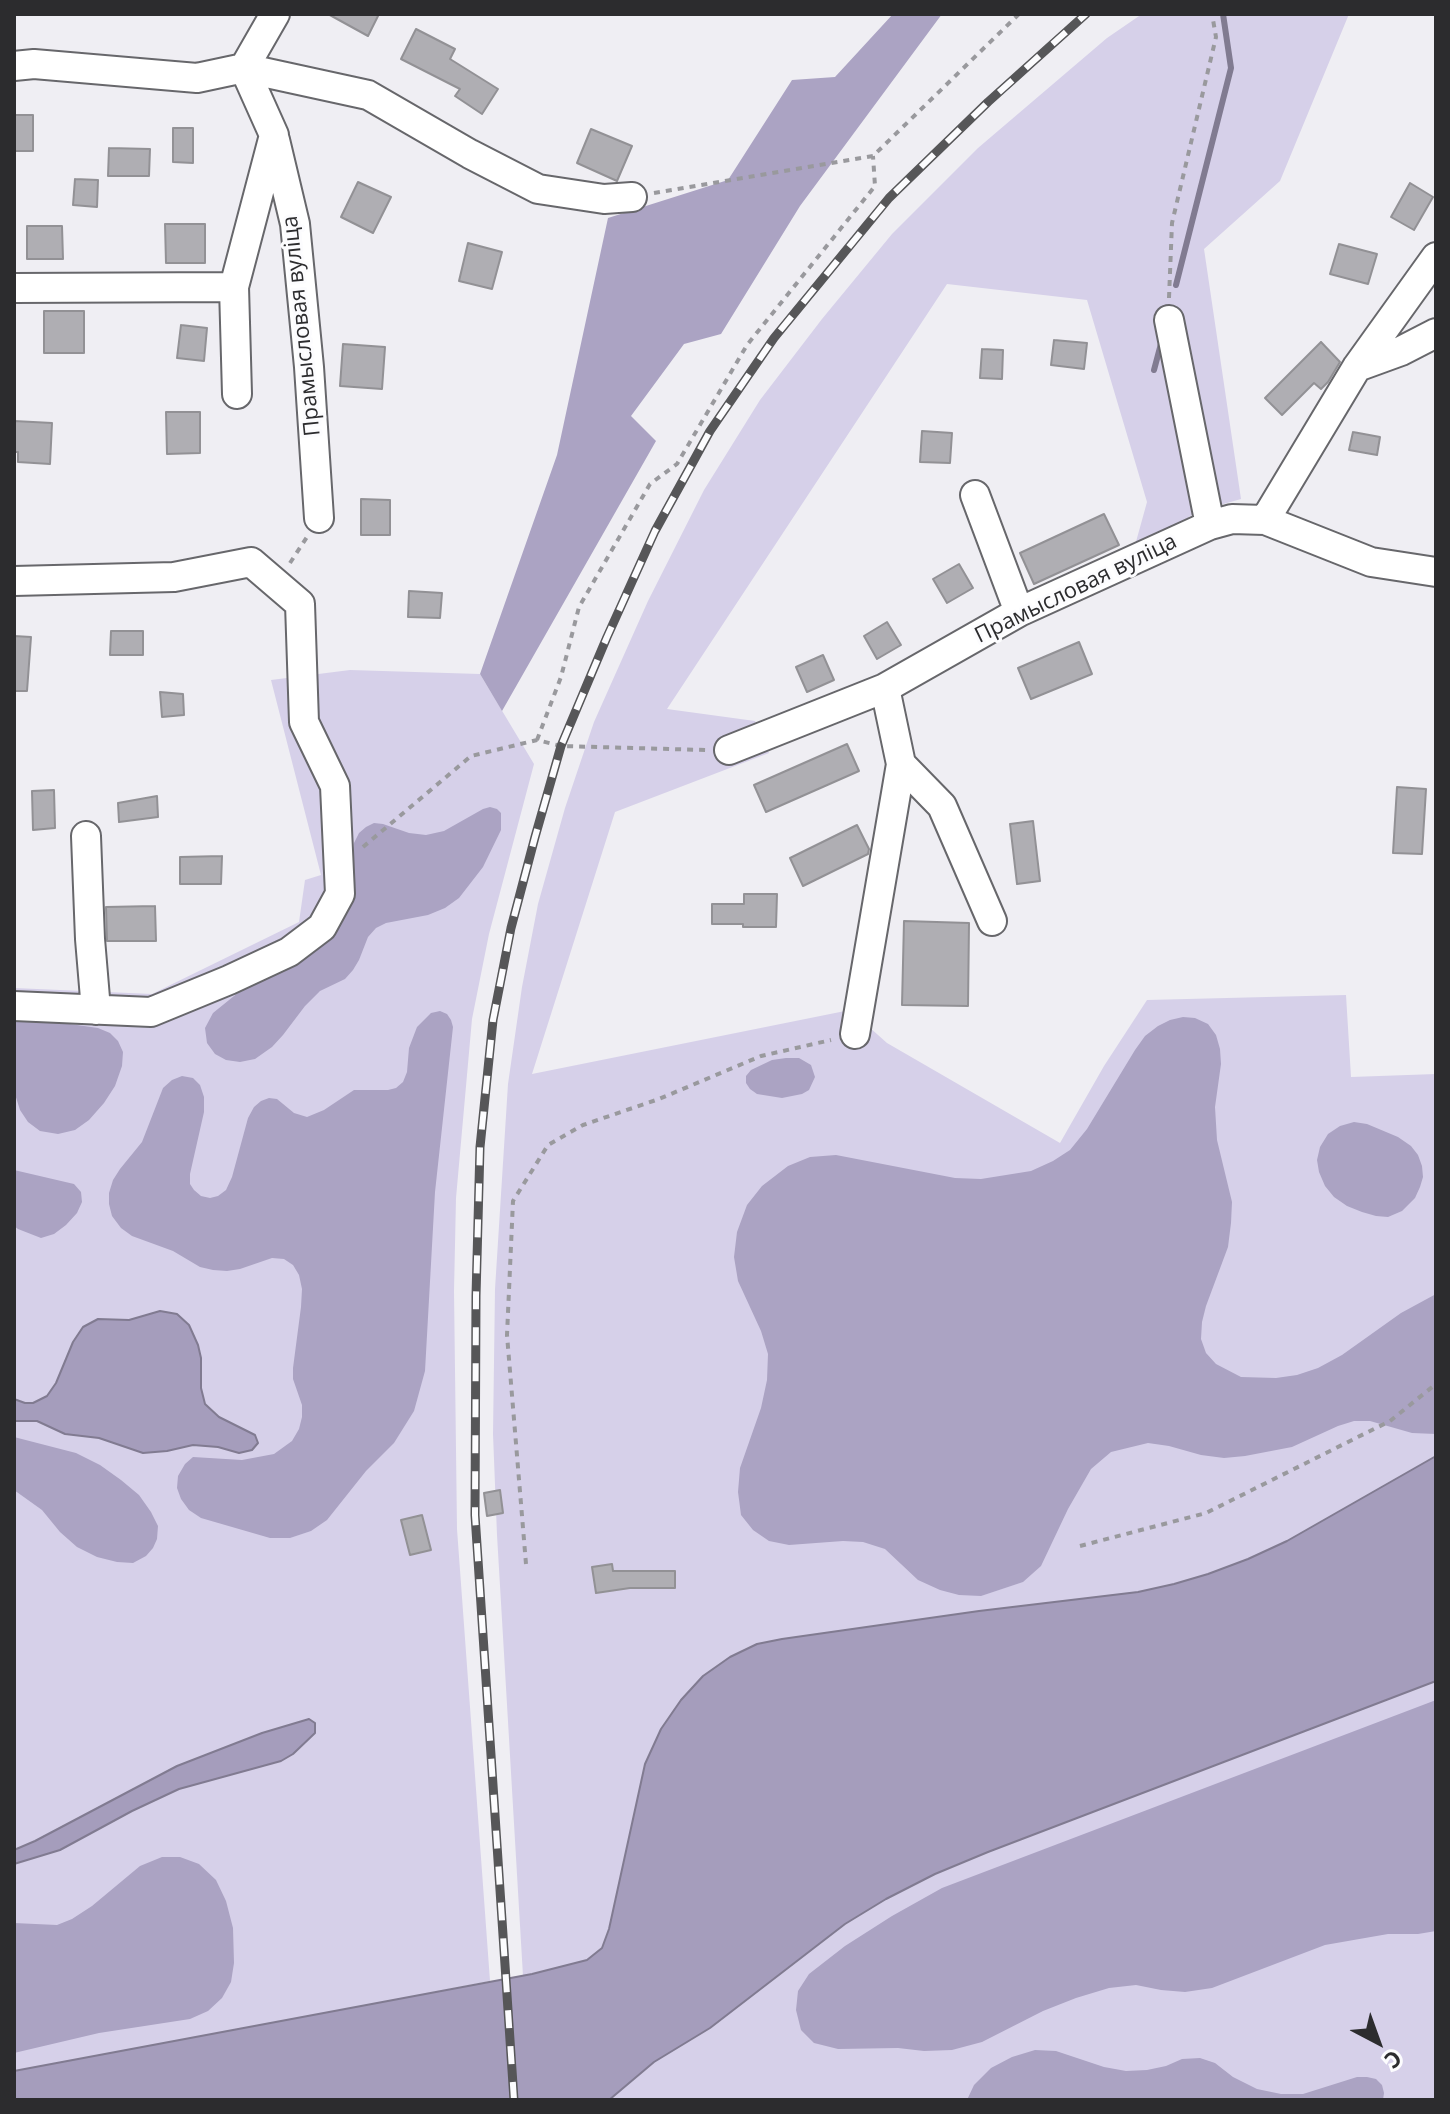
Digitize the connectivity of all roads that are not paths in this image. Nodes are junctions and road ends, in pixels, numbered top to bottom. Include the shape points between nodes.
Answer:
1 (275, 14) edge
2 (14, 66) edge
3 (244, 68) junction
4 (274, 135) junction
5 (632, 197) road end
6 (1436, 257) edge
7 (234, 287) junction
8 (14, 288) edge
9 (1169, 320) road end
10 (1436, 333) edge
11 (1357, 367) junction
12 (237, 394) dead end
13 (975, 495) dead end
14 (319, 518) road end
15 (1265, 520) junction
16 (1210, 525) junction
17 (1436, 572) edge
18 (14, 581) edge
19 (1019, 612) junction
20 (885, 688) junction
21 (729, 750) road end
22 (901, 764) junction
23 (86, 836) dead end
24 (992, 921) dead end
25 (14, 1006) edge
26 (96, 1010) junction
27 (855, 1034) road end

1 - 3 street
2 - 3 street via 197,78
3 - 4 street, Прамысловая вуліца
3 - 5 street via 368,95 538,189 604,199
4 - 7 street, Прамысловая вуліца
4 - 14 street, Прамысловая вуліца via 295,224
6 - 11 street
7 - 8 street
7 - 12 street, Прамысловая вуліца
9 - 16 street
10 - 11 street
11 - 15 street
13 - 19 street
15 - 16 street, Прамысловая вуліца
15 - 17 street, Прамысловая вуліца via 1371,562
16 - 19 street, Прамысловая вуліца
18 - 26 street via 174,577 251,562 300,604 304,722 335,786 340,894 322,927 289,952 151,1012
19 - 20 street, Прамысловая вуліца
20 - 21 street, Прамысловая вуліца
20 - 22 street
22 - 24 street via 942,806
22 - 27 street
23 - 26 street
25 - 26 street

